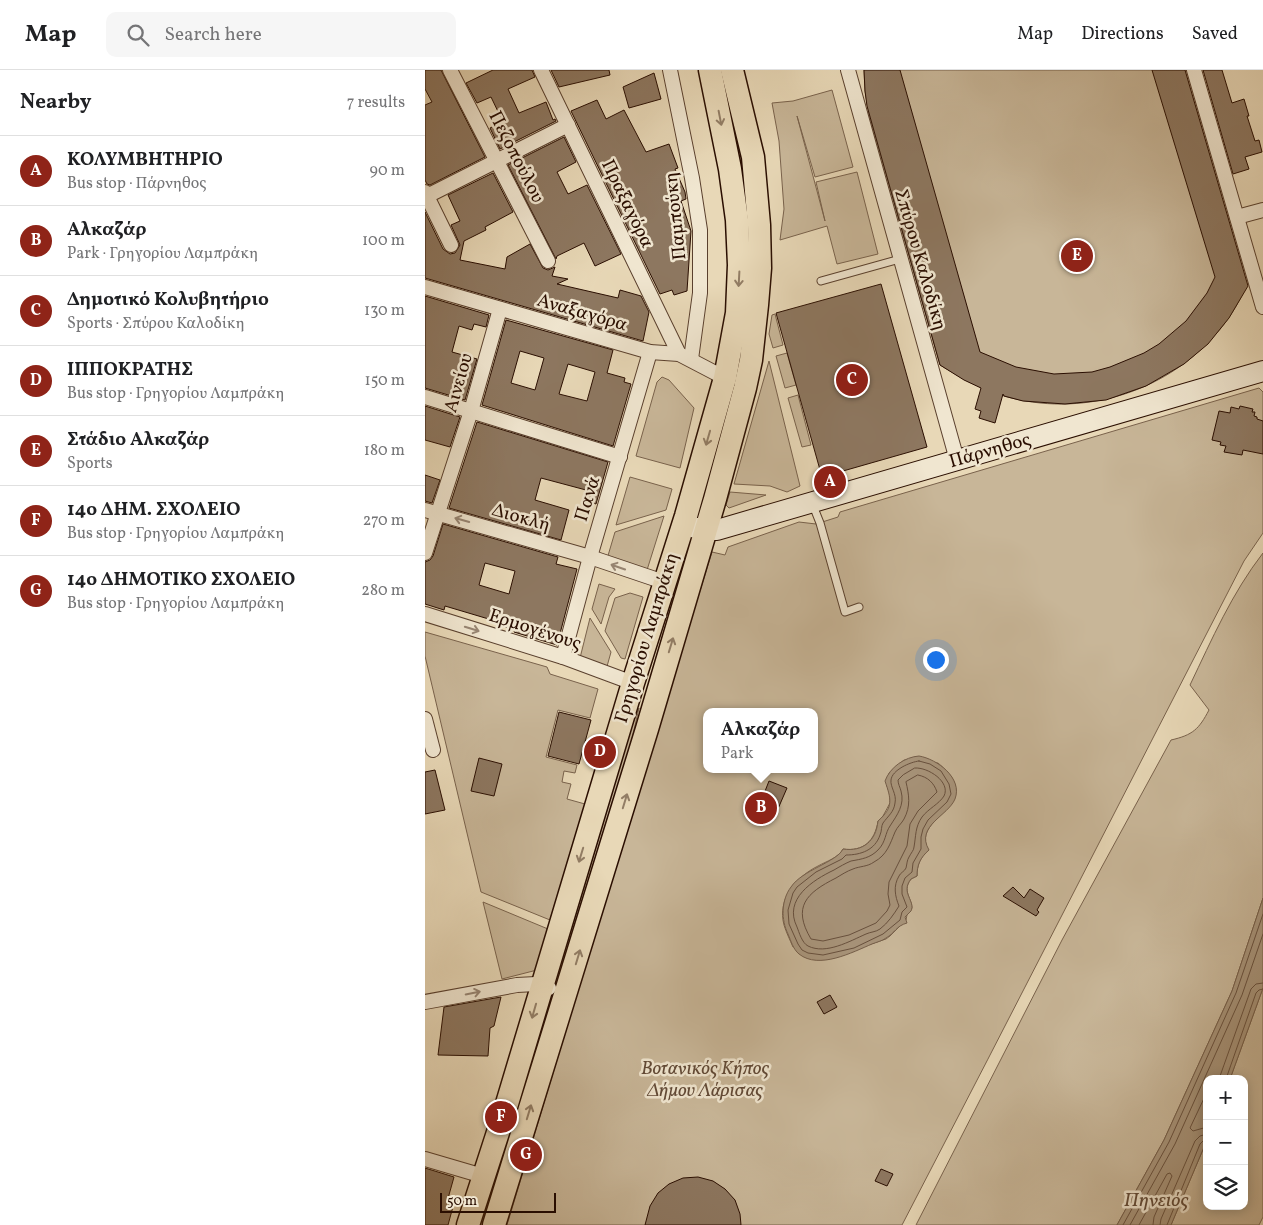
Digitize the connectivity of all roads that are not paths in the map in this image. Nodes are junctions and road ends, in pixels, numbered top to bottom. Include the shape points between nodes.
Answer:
1 (450, 70) edge
2 (541, 70) edge
3 (670, 70) edge
4 (710, 70) edge
5 (732, 70) edge
6 (848, 70) edge
7 (1194, 70) edge
8 (567, 125) junction
9 (498, 161) junction
10 (426, 194) edge
11 (1263, 210) edge
12 (1237, 217) junction
13 (451, 245) dead end
14 (900, 259) junction
15 (548, 261) dead end
16 (821, 281) dead end
17 (425, 287) edge
18 (1263, 307) edge
19 (500, 309) junction
20 (650, 352) junction
21 (685, 357) junction
22 (1263, 371) edge
23 (725, 378) junction
24 (425, 397) edge
25 (471, 411) junction
26 (620, 457) junction
27 (957, 460) junction
28 (812, 502) junction
29 (431, 511) edge
30 (683, 524) junction
31 (711, 530) junction
32 (425, 553) edge
33 (590, 557) junction
34 (664, 582) junction
35 (687, 589) junction
36 (859, 607) dead end
37 (425, 614) edge
38 (563, 657) junction
39 (633, 683) junction
40 (425, 719) edge
41 (433, 750) dead end
42 (541, 986) junction
43 (567, 994) junction
44 (425, 1002) edge
45 (425, 1159) edge
46 (483, 1176) junction
47 (468, 1225) edge
48 (494, 1225) edge

1 - 9 street, Πεζοπούλου
2 - 8 street, Πραξαγόρα
3 - 21 street, Παμπούκη via 700,230 700,293
4 -> 23 main road, Γρηγορίου Λαμπράκη via 730,169 738,229 737,313
5 - 31 main road, Γρηγορίου Λαμπράκη via 755,169 759,281 751,360
6 - 14 street, Σπύρου Καλοδίκη
7 - 12 street
8 - 9 street
8 - 21 street, Πραξαγόρα
9 - 10 street
9 - 15 street, Πεζοπούλου
10 - 13 street
11 - 12 street
12 - 18 street
14 - 16 lane
14 - 27 street, Σπύρου Καλοδίκη
17 - 19 street, Αναξαγόρα
19 - 20 street, Αναξαγόρα
19 - 25 street, Αινείου
20 - 21 street, Αναξαγόρα
20 - 26 street, Πανά
21 - 23 street, Αναξαγόρα
22 - 27 street, Πάρνηθος
23 -> 30 main road, Γρηγορίου Λαμπράκη
24 - 25 street
25 - 26 street
25 - 29 street, Αινείου
26 - 33 street, Πανά
27 - 28 street, Πάρνηθος
28 - 31 street, Πάρνηθος
28 - 36 lane via 845,612
29 - 32 street, Αινείου
33 -> 29 street, Διοκλή
30 - 31 street
30 - 34 main road, Γρηγορίου Λαμπράκη
31 - 35 main road, Γρηγορίου Λαμπράκη
34 -> 33 street, Διοκλή
33 - 38 street, Πανά
34 - 35 main road
34 - 39 main road, Γρηγορίου Λαμπράκη
43 -> 35 main road, Γρηγορίου Λαμπράκη
37 -> 38 street, Ερμογένους
38 - 39 street, Ερμογένους
39 -> 42 main road, Γρηγορίου Λαμπράκη
40 - 41 street
42 - 43 street
44 -> 42 street via 517,984
42 -> 46 main road, Γρηγορίου Λαμπράκη
48 -> 43 main road, Γρηγορίου Λαμπράκη
45 - 46 street
46 - 47 main road, Γρηγορίου Λαμπράκη

